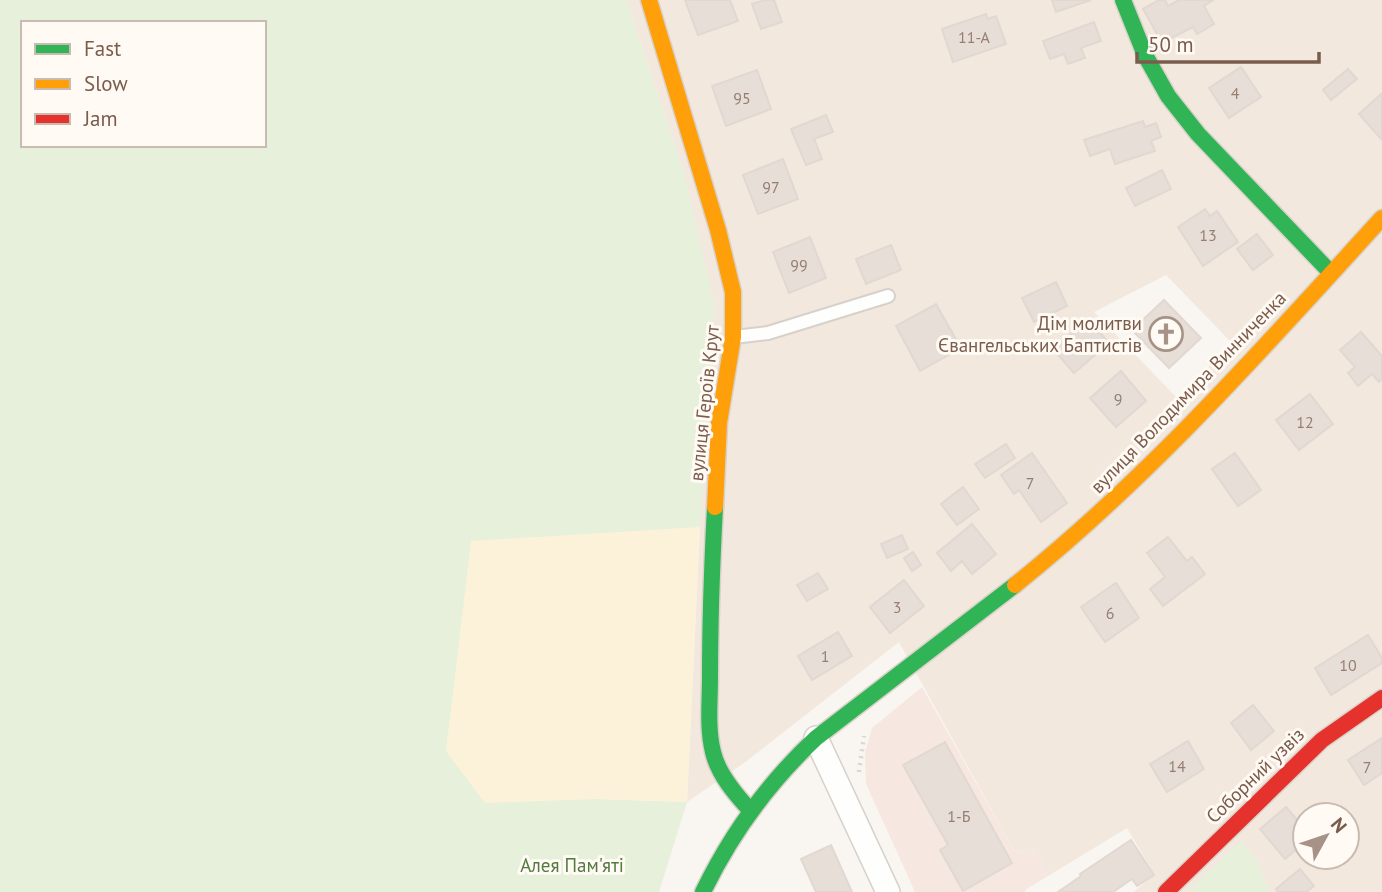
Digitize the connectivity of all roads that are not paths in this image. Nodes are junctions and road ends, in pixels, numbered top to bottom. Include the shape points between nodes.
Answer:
1 (649, 0) edge
2 (1123, 0) edge
3 (1382, 218) edge
4 (1331, 273) junction
5 (888, 296) dead end
6 (733, 337) junction
7 (1382, 698) edge
8 (816, 738) junction
9 (750, 810) junction
10 (703, 892) edge
11 (888, 892) edge
12 (1166, 892) edge

1 - 6 street, вулиця Героїв Крут via 729,273
2 - 4 street via 1145,55 1176,106
3 - 4 street, вулиця Володимира Винниченка
4 - 8 street, вулиця Володимира Винниченка via 1214,401 1100,513
5 - 6 lane via 768,332
6 - 9 street, вулиця Героїв Крут via 719,423 710,727 719,768
7 - 12 street, Соборний узвіз via 1322,740
8 - 9 street, вулиця Володимира Винниченка
8 - 11 street
9 - 10 street, вулиця Володимира Винниченка via 727,842

